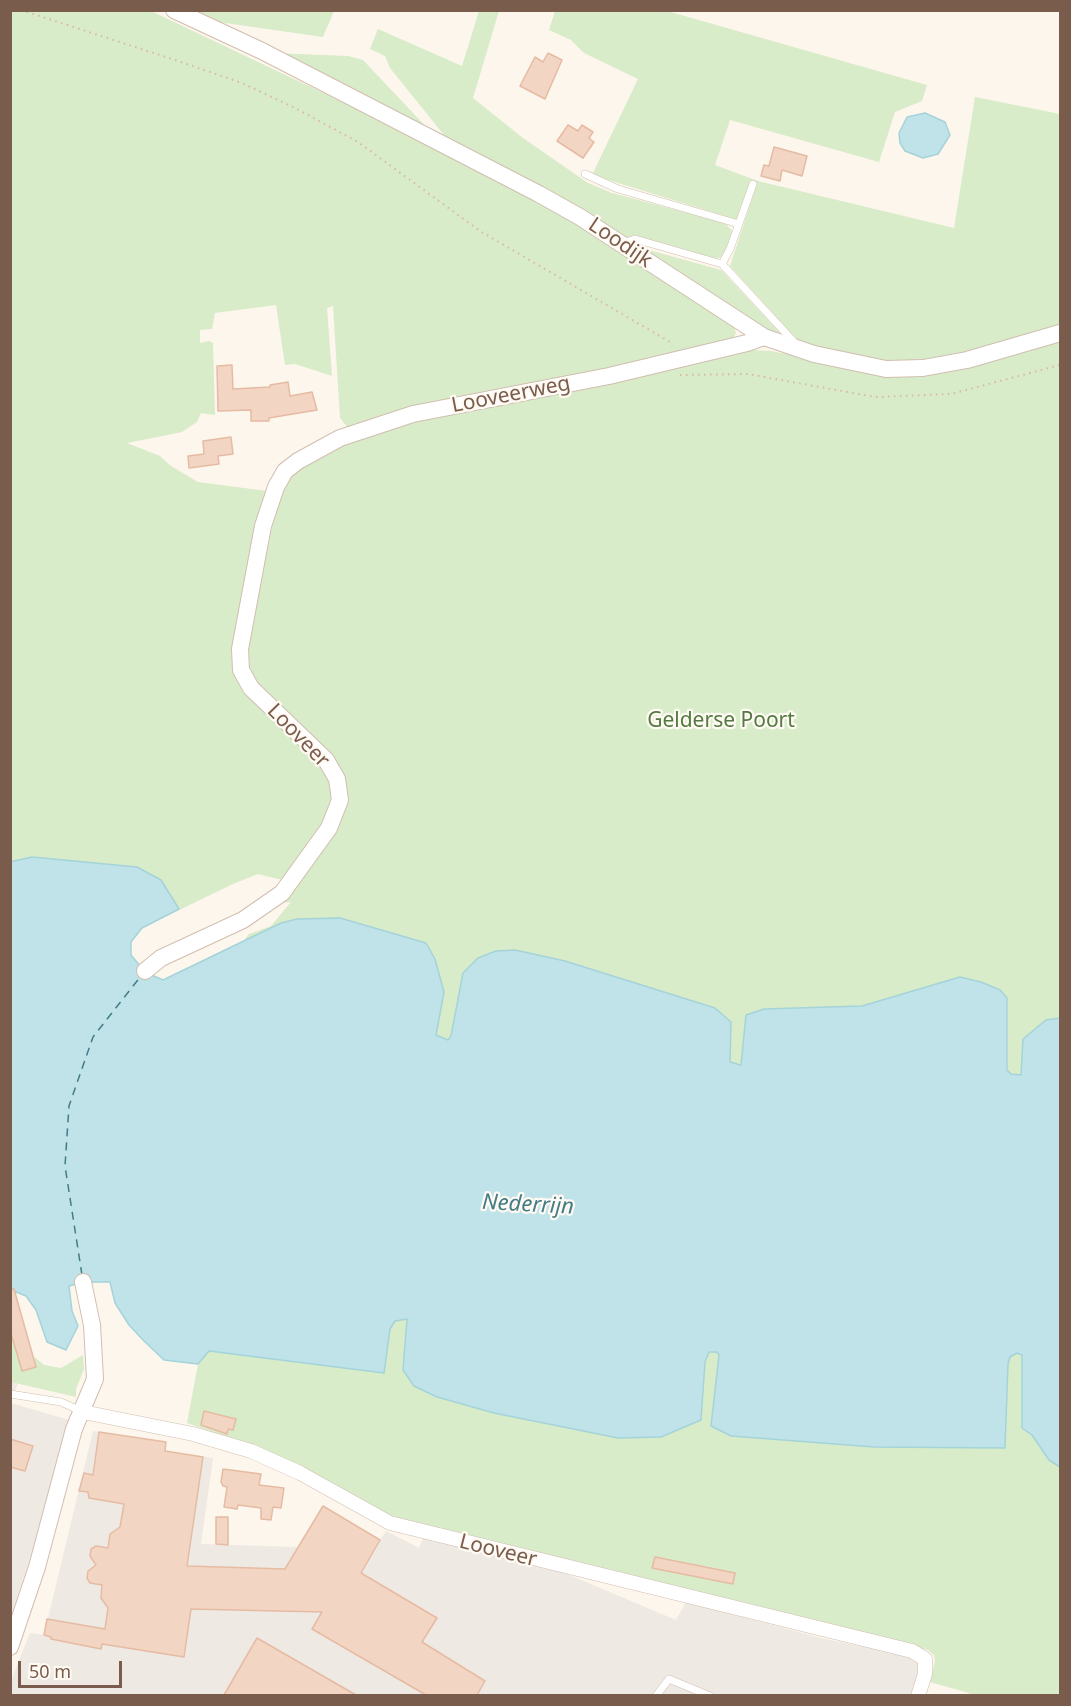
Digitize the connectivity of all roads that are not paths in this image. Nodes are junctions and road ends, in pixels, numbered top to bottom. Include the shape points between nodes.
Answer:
1 (174, 10) edge
2 (585, 174) dead end
3 (753, 184) dead end
4 (739, 224) junction
5 (620, 244) junction
6 (722, 264) junction
7 (1060, 333) edge
8 (764, 337) junction
9 (801, 350) junction
10 (276, 487) joint
11 (145, 972) dead end
12 (84, 1282) dead end
13 (10, 1394) edge
14 (83, 1412) junction
15 (10, 1647) edge
16 (656, 1695) edge
17 (710, 1695) edge
18 (918, 1695) edge

1 - 5 street, Loodijk via 262,51 539,194
2 - 4 lane via 618,189
3 - 4 lane
4 - 6 lane
5 - 6 lane via 635,239
5 - 8 street, Loodijk
6 - 9 lane
7 - 9 street, Loodijk via 967,360 923,368 886,369
8 - 9 street, Loodijk
8 - 10 street, Looveerweg via 676,367 403,417 340,438 298,460 285,471
10 - 11 street, Looveer via 262,526 240,649 241,670 251,688 326,760 336,779 340,800 328,828 282,893 243,921 161,958
12 - 14 street via 96,1370
13 - 14 lane via 61,1402
14 - 15 street via 74,1429 37,1567
14 - 18 street, Looveer via 193,1434 251,1451 300,1473 390,1523 912,1651 925,1659
16 - 17 lane via 669,1679

